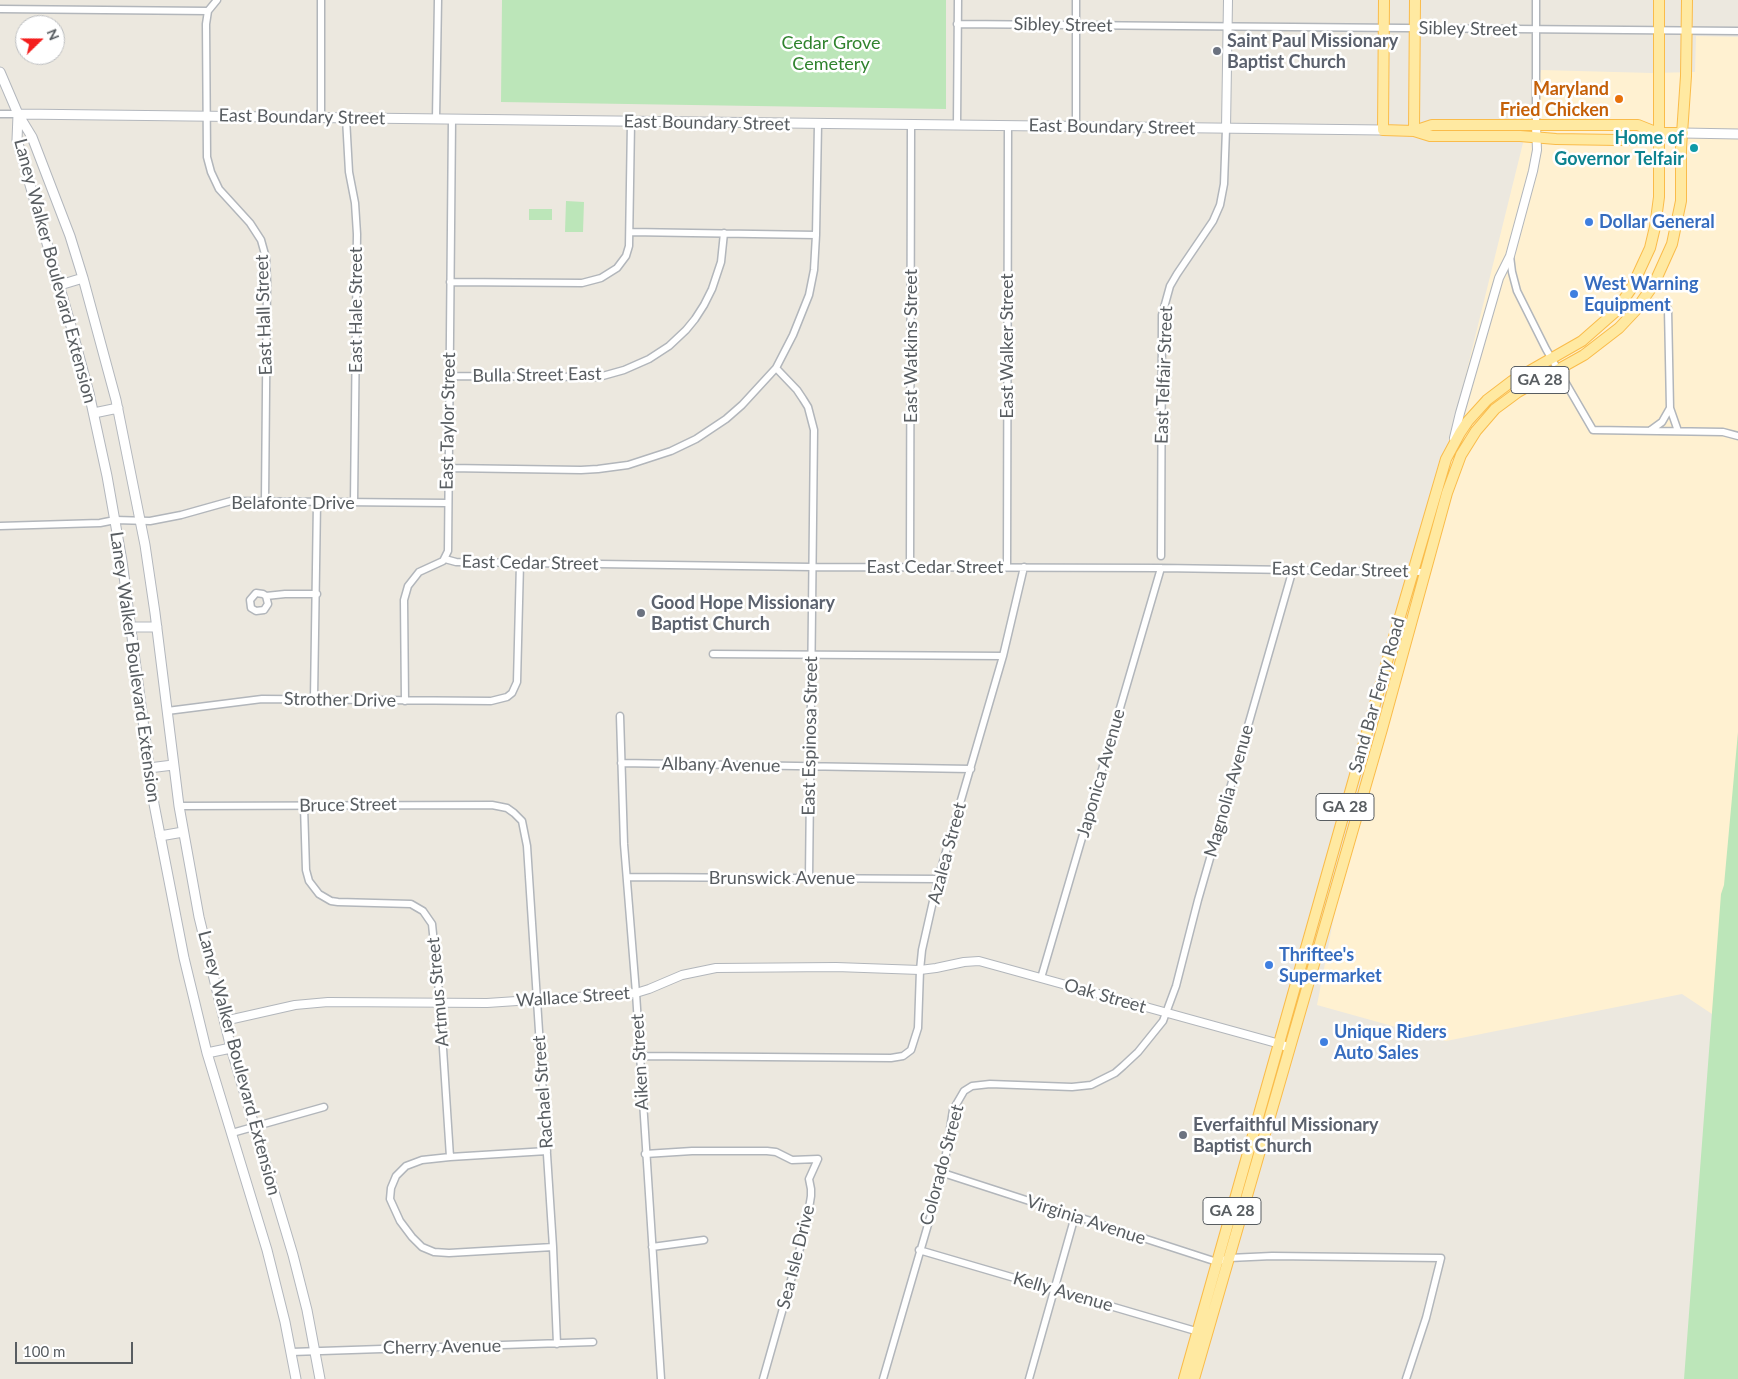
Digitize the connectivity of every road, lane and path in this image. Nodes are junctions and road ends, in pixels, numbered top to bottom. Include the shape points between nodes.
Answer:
1 (217, 0) edge
2 (321, 0) edge
3 (438, 0) edge
4 (958, 0) edge
5 (1076, 0) edge
6 (1228, 0) edge
7 (1384, 0) edge
8 (1415, 0) edge
9 (1536, 0) edge
10 (1659, 0) edge
11 (1687, 0) edge
12 (0, 9) edge
13 (208, 11) junction
14 (957, 24) junction
15 (1075, 25) junction
16 (1227, 27) junction
17 (1384, 28) junction
18 (1415, 29) junction
19 (1536, 30) junction
20 (1659, 30) junction
21 (1686, 30) junction
22 (1738, 31) edge
23 (0, 72) edge
24 (0, 114) edge
25 (18, 114) junction
26 (206, 116) junction
27 (321, 118) junction
28 (346, 118) junction
29 (436, 119) junction
30 (452, 119) junction
31 (631, 122) junction
32 (818, 124) junction
33 (911, 125) junction
34 (957, 125) junction
35 (1536, 125) junction
36 (1008, 126) junction
37 (1076, 127) junction
38 (1226, 129) junction
39 (1383, 130) junction
40 (1414, 130) junction
41 (1658, 133) junction
42 (1682, 133) junction
43 (1738, 134) edge
44 (1537, 138) junction
45 (630, 232) junction
46 (724, 233) junction
47 (816, 235) junction
48 (1510, 256) junction
49 (83, 278) junction
50 (450, 282) junction
51 (60, 286) junction
52 (1668, 309) dead end
53 (1552, 359) junction
54 (776, 368) junction
55 (1558, 370) junction
56 (449, 376) junction
57 (118, 408) junction
58 (1670, 408) junction
59 (94, 413) junction
60 (1650, 431) junction
61 (1678, 431) junction
62 (1738, 436) edge
63 (1453, 445) junction
64 (448, 468) junction
65 (265, 501) junction
66 (317, 502) junction
67 (354, 503) junction
68 (448, 503) junction
69 (115, 520) junction
70 (141, 522) junction
71 (0, 526) edge
72 (1161, 556) dead end
73 (445, 559) junction
74 (520, 563) junction
75 (812, 566) junction
76 (910, 567) junction
77 (1006, 567) junction
78 (1024, 567) junction
79 (1161, 568) junction
80 (1293, 569) junction
81 (1414, 571) junction
82 (1425, 572) junction
83 (317, 594) junction
84 (266, 596) dead end
85 (131, 627) junction
86 (157, 627) junction
87 (713, 654) dead end
88 (812, 655) junction
89 (1003, 656) junction
90 (314, 699) junction
91 (405, 701) junction
92 (167, 710) junction
93 (620, 716) dead end
94 (620, 763) junction
95 (174, 765) junction
96 (810, 766) junction
97 (149, 768) junction
98 (971, 769) junction
99 (179, 806) junction
100 (304, 806) junction
101 (514, 812) joint
102 (184, 832) junction
103 (160, 836) junction
104 (626, 877) junction
105 (809, 878) junction
106 (938, 879) junction
107 (920, 970) junction
108 (1041, 978) junction
109 (636, 993) junction
110 (538, 1001) junction
111 (440, 1002) junction
112 (1167, 1014) junction
113 (224, 1021) junction
114 (1284, 1046) junction
115 (231, 1048) junction
116 (207, 1052) junction
117 (639, 1056) junction
118 (324, 1107) dead end
119 (255, 1126) junction
120 (232, 1133) junction
121 (547, 1151) junction
122 (645, 1154) junction
123 (450, 1157) junction
124 (943, 1173) junction
125 (1074, 1216) junction
126 (704, 1240) dead end
127 (553, 1247) junction
128 (652, 1247) junction
129 (919, 1250) junction
130 (1229, 1258) junction
131 (1217, 1262) junction
132 (1053, 1290) junction
133 (1202, 1333) junction
134 (593, 1342) dead end
135 (557, 1344) junction
136 (315, 1350) junction
137 (291, 1352) junction
138 (296, 1379) edge
139 (320, 1379) edge
140 (660, 1379) edge
141 (763, 1379) edge
142 (883, 1379) edge
143 (1029, 1379) edge
144 (1184, 1379) edge
145 (1194, 1379) edge
146 (1406, 1379) edge

1 - 13 street
2 - 27 street
3 - 29 street
4 - 14 street
5 - 15 street
6 - 16 street, East Telfair Street
7 - 17 main road
8 - 18 main road
9 - 19 street
10 - 20 main road, GA 28
11 - 21 main road, GA 28
12 - 13 street
13 - 26 street, East Hall Street
14 - 15 street, Sibley Street
14 - 34 street
15 - 16 street, Sibley Street
15 - 37 street
16 - 17 street, Sibley Street
16 - 38 street, East Telfair Street
17 - 18 street, Sibley Street
17 - 39 main road
18 - 19 street, Sibley Street
18 - 40 main road
19 - 20 street, Sibley Street
19 - 35 street
20 - 21 street, Sibley Street
20 - 41 main road, GA 28
21 - 22 street, Sibley Street
21 - 42 main road, GA 28
23 - 25 main road
24 - 25 street, East Boundary Street
25 - 26 main road, East Boundary Street
25 - 49 main road, Laney Walker Boulevard Extension via 32,137
25 - 51 main road, Laney Walker Boulevard Extension via 17,140
26 - 27 main road, East Boundary Street
26 - 65 street, East Hall Street via 207,156 211,172 219,189 256,231 266,258
27 - 28 main road, East Boundary Street
28 - 29 main road, East Boundary Street
28 - 67 street, East Hale Street via 357,234
29 - 30 main road, East Boundary Street
30 - 31 main road, East Boundary Street
30 - 50 street, East Taylor Street
31 - 32 main road, East Boundary Street
31 - 45 street
32 - 33 main road, East Boundary Street
32 - 47 street
33 - 34 main road, East Boundary Street
33 - 76 street, East Watkins Street
34 - 36 main road, East Boundary Street
35 - 40 main road, East Boundary Street via 1432,125
35 - 41 main road, East Boundary Street via 1638,125
35 - 44 street
36 - 37 main road, East Boundary Street
36 - 77 street, East Walker Street
37 - 38 main road, East Boundary Street
38 - 39 main road, East Boundary Street
38 - 72 street, East Telfair Street via 1220,205 1213,221 1176,274 1162,315
39 - 40 main road, East Boundary Street
40 - 44 main road, East Boundary Street via 1430,136
41 - 42 main road, East Boundary Street
41 - 44 main road, East Boundary Street via 1639,140
41 - 53 main road, GA 28 via 1655,226 1650,248 1638,274 1624,299 1604,322 1582,341
42 - 43 main road, East Boundary Street
42 - 55 main road, GA 28 via 1679,215 1668,253 1654,284 1635,311 1613,333 1584,356
44 - 48 street via 1536,161
45 - 46 street
45 - 50 street via 626,256 610,273 592,282
46 - 47 street
46 - 56 street, Bulla Street East via 719,269 704,305 686,330 649,359 599,377
47 - 54 street via 814,270 808,295
48 - 53 street via 1517,291
48 - 63 street via 1499,278
49 - 51 main road
49 - 57 main road, Laney Walker Boulevard Extension
50 - 56 street, East Taylor Street
51 - 59 main road, Laney Walker Boulevard Extension
52 - 58 street
53 - 55 street
53 - 63 main road, GA 28 via 1512,381 1487,400 1468,420
54 - 64 street via 742,405 716,426 685,445 643,461 581,470
54 - 75 street, East Espinosa Street via 808,407 814,430
55 - 60 street via 1593,430
55 - 82 main road, Sand Bar Ferry Road / GA 28 via 1495,409 1468,442 1447,493
56 - 64 street, East Taylor Street
57 - 59 main road
57 - 70 main road, Laney Walker Boulevard Extension
58 - 60 street via 1662,422
58 - 61 street
59 - 69 main road, Laney Walker Boulevard Extension
60 - 61 street
61 - 62 street via 1723,432
63 - 81 main road, Sand Bar Ferry Road / GA 28
64 - 68 street, East Taylor Street
65 - 66 street, Belafonte Drive
65 - 70 street, Belafonte Drive via 231,501
66 - 67 street, Belafonte Drive
66 - 83 street
67 - 68 street, Belafonte Drive
68 - 73 street, East Taylor Street via 448,551
69 - 70 street, Belafonte Drive
69 - 71 street, Belafonte Drive
69 - 85 main road, Laney Walker Boulevard Extension
70 - 86 main road, Laney Walker Boulevard Extension
73 - 74 street, East Cedar Street
73 - 91 street via 419,572 408,586 404,600
74 - 75 street, East Cedar Street
74 - 91 street, Strother Drive via 517,682 512,693 491,701
75 - 76 street, East Cedar Street
75 - 88 street, East Espinosa Street
76 - 77 street, East Cedar Street
77 - 78 street, East Cedar Street
78 - 79 street, East Cedar Street
78 - 89 street, Azalea Street
79 - 80 street, East Cedar Street
79 - 108 street, Japonica Avenue
80 - 81 street, East Cedar Street
80 - 112 street, Magnolia Avenue
81 - 82 street, East Cedar Street
81 - 114 main road, Sand Bar Ferry Road / GA 28
82 - 114 main road, Sand Bar Ferry Road / GA 28 via 1371,767
83 - 84 street
83 - 90 street
85 - 86 main road
85 - 97 main road, Laney Walker Boulevard Extension
86 - 92 main road, Laney Walker Boulevard Extension
87 - 88 street
88 - 89 street
88 - 96 street, East Espinosa Street
89 - 98 street, Azalea Street
90 - 91 street, Strother Drive
90 - 92 street, Strother Drive via 250,700
92 - 95 main road, Laney Walker Boulevard Extension
93 - 94 street, Aiken Street
94 - 96 street, Albany Avenue
94 - 104 street, Aiken Street
95 - 97 main road
95 - 99 main road, Laney Walker Boulevard Extension
96 - 98 street, Albany Avenue
96 - 105 street, East Espinosa Street
97 - 103 main road, Laney Walker Boulevard Extension
98 - 106 street, Azalea Street
99 - 100 street, Bruce Street
99 - 102 main road, Laney Walker Boulevard Extension
100 - 101 street, Bruce Street via 492,804
100 - 111 street, Artmus Street via 305,859 309,881 324,898 331,901 402,902 424,911 434,934
101 - 110 street, Rachael Street via 522,821 526,836
102 - 103 main road
102 - 113 main road, Laney Walker Boulevard Extension via 199,917
103 - 116 main road, Laney Walker Boulevard Extension
104 - 105 street, Brunswick Avenue
104 - 109 street, Aiken Street
105 - 106 street, Brunswick Avenue
106 - 107 street, Azalea Street
107 - 108 street, Oak Street via 979,961
107 - 109 street, Wallace Street via 716,968 682,975
107 - 117 street, Azalea Street via 918,1028 914,1043 898,1058
108 - 112 street, Oak Street
109 - 110 street, Wallace Street
109 - 117 street, Aiken Street
110 - 111 street, Wallace Street
110 - 121 street, Rachael Street
111 - 113 street, Wallace Street via 295,1005
111 - 123 street, Artmus Street
112 - 114 street, Oak Street
112 - 124 street, Colorado Street via 1156,1031 1123,1066 1090,1085 1072,1088 990,1084 968,1088 953,1110
113 - 115 main road, Laney Walker Boulevard Extension
114 - 130 main road, Sand Bar Ferry Road / GA 28
114 - 131 main road, Sand Bar Ferry Road / GA 28
115 - 116 main road
115 - 119 main road, Laney Walker Boulevard Extension
116 - 120 main road, Laney Walker Boulevard Extension
117 - 122 street, Aiken Street
118 - 119 street
119 - 120 street
119 - 136 main road, Laney Walker Boulevard Extension via 293,1255
120 - 137 main road, Laney Walker Boulevard Extension via 267,1250
121 - 123 street
121 - 127 street, Rachael Street
122 - 128 street, Aiken Street
122 - 141 street, Sea Isle Drive via 767,1150 792,1160 818,1159 809,1179 811,1196 806,1227
123 - 127 street via 422,1160 406,1166 390,1188 390,1199 400,1221 422,1247 449,1253
124 - 125 street, Virginia Avenue
124 - 129 street, Colorado Street
125 - 131 street, Virginia Avenue
125 - 132 street
126 - 128 street
127 - 135 street, Rachael Street
128 - 140 street, Aiken Street
129 - 132 street, Kelly Avenue
129 - 142 street, Colorado Street
130 - 131 street
130 - 133 main road, Sand Bar Ferry Road / GA 28
130 - 146 street via 1441,1258
131 - 133 main road, Sand Bar Ferry Road / GA 28
132 - 133 street, Kelly Avenue
132 - 143 street
133 - 144 main road, Sand Bar Ferry Road / GA 28
133 - 145 main road, Sand Bar Ferry Road / GA 28
134 - 135 street, Cherry Avenue
135 - 136 street, Cherry Avenue
136 - 137 street, Cherry Avenue
136 - 139 main road, Laney Walker Boulevard Extension
137 - 138 main road, Laney Walker Boulevard Extension

